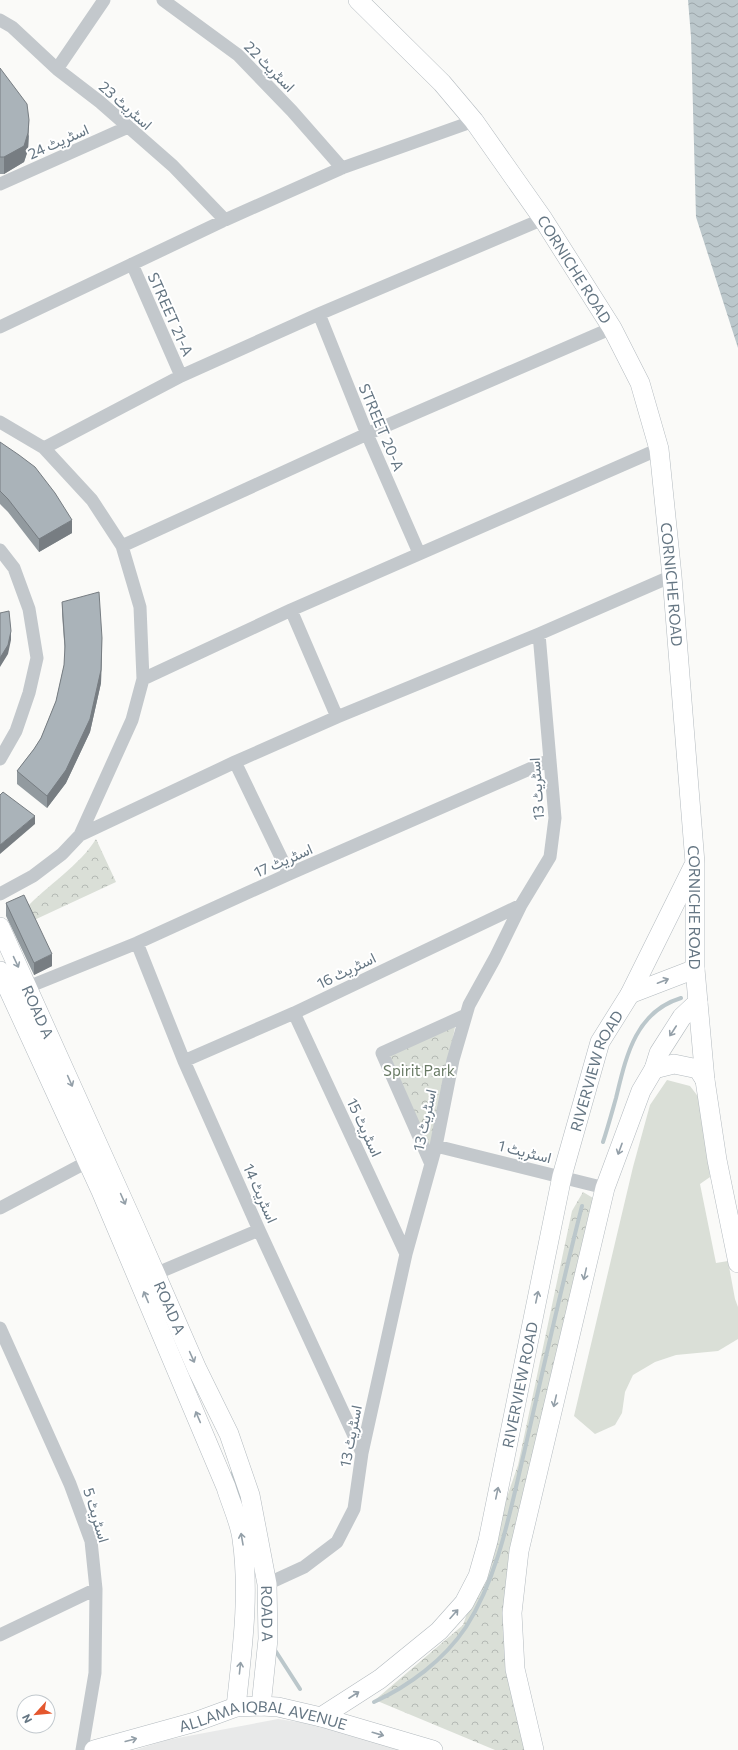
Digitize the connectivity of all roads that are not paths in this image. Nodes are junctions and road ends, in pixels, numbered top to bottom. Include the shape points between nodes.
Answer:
1 (104, 0) edge
2 (163, 0) edge
3 (358, 0) edge
4 (0, 20) edge
5 (57, 69) junction
6 (474, 121) junction
7 (128, 127) junction
8 (342, 168) junction
9 (0, 184) edge
10 (543, 219) junction
11 (225, 220) junction
12 (132, 264) junction
13 (319, 314) junction
14 (0, 327) edge
15 (612, 328) junction
16 (181, 376) junction
17 (0, 422) edge
18 (367, 434) junction
19 (44, 448) junction
20 (659, 450) junction
21 (122, 546) junction
22 (0, 550) edge
23 (419, 553) junction
24 (672, 576) junction
25 (291, 610) junction
26 (539, 634) junction
27 (143, 679) junction
28 (337, 717) junction
29 (0, 759) edge
30 (550, 760) junction
31 (235, 762) junction
32 (80, 835) junction
33 (695, 863) junction
34 (289, 874) junction
35 (0, 894) edge
36 (520, 905) junction
37 (0, 927) edge
38 (137, 943) junction
39 (695, 969) junction
40 (0, 971) edge
41 (28, 987) junction
42 (630, 994) junction
43 (698, 1002) junction
44 (294, 1013) junction
45 (466, 1015) junction
46 (184, 1061) junction
47 (654, 1069) junction
48 (705, 1080) junction
49 (436, 1146) junction
50 (87, 1162) junction
51 (431, 1164) junction
52 (562, 1176) junction
53 (605, 1188) junction
54 (0, 1208) edge
55 (259, 1230) junction
56 (406, 1254) junction
57 (738, 1263) edge
58 (155, 1274) junction
59 (0, 1328) edge
60 (362, 1453) junction
61 (267, 1584) junction
62 (96, 1589) junction
63 (0, 1635) edge
64 (261, 1706) junction
65 (236, 1707) junction
66 (321, 1717) junction
67 (82, 1750) edge
68 (94, 1750) edge
69 (432, 1750) edge
70 (534, 1750) edge

1 - 5 street
2 - 8 street, اسٹریٹ 22 via 238,55
3 - 6 street, CORNICHE ROAD via 442,83
4 - 5 street, اسٹریٹ 23 via 12,27
5 - 7 street, اسٹریٹ 23
6 - 8 street
6 - 10 street, CORNICHE ROAD
7 - 9 street, اسٹریٹ 24
7 - 11 street, اسٹریٹ 23 via 173,166
8 - 11 street
10 - 13 street
10 - 15 street, CORNICHE ROAD
11 - 12 street
12 - 14 street
12 - 16 street, STREET 21-A
13 - 16 street
13 - 18 street, STREET 20-A
15 - 18 street
15 - 20 street, CORNICHE ROAD via 640,383
16 - 19 street
17 - 19 street
18 - 21 street
18 - 23 street, STREET 20-A
19 - 21 street via 92,500
20 - 23 street
20 - 24 street, CORNICHE ROAD
21 - 27 street via 140,607
22 - 29 street via 14,568 29,609 37,658 16,732
23 - 25 street
24 - 26 street
24 - 33 street, CORNICHE ROAD
25 - 27 street
25 - 28 street
26 - 28 street
26 - 30 street, اسٹریٹ 13
27 - 32 street via 132,720
28 - 31 street
30 - 34 street, اسٹریٹ 17
30 - 36 street, اسٹریٹ 13 via 555,818 550,857
31 - 32 street
31 - 34 street
32 - 35 street via 62,854 32,876
33 - 39 street, CORNICHE ROAD
33 - 42 street, RIVERVIEW ROAD
34 - 38 street, اسٹریٹ 17
36 - 44 street, اسٹریٹ 16
36 - 45 street, اسٹریٹ 13
37 -> 41 street, ROAD A
38 - 41 street, اسٹریٹ 17
38 - 46 street, اسٹریٹ 14
42 -> 39 street, RIVERVIEW ROAD
39 - 43 street, CORNICHE ROAD
40 - 50 street, ROAD A
41 -> 58 street, ROAD A
42 - 52 street, RIVERVIEW ROAD via 600,1042
43 -> 47 street via 682,1017 659,1053
43 - 48 street, CORNICHE ROAD
44 - 46 street, اسٹریٹ 16
44 - 56 street, اسٹریٹ 15
45 - 49 street, اسٹریٹ 13 via 452,1060
45 - 51 street via 382,1053
46 - 55 street, اسٹریٹ 14
47 - 48 street via 674,1064 698,1069
47 -> 53 street via 641,1090
48 - 57 street, CORNICHE ROAD via 717,1160
49 - 51 street, اسٹریٹ 13
49 - 52 street, اسٹریٹ 1
50 - 54 street
65 -> 50 street, ROAD A via 246,1584 242,1538 226,1487 201,1426
51 - 56 street, اسٹریٹ 13
52 - 53 street, اسٹریٹ 1
66 -> 52 street, RIVERVIEW ROAD via 380,1679 439,1631 464,1604 478,1576 488,1541
53 -> 70 street via 519,1551 512,1613 515,1669
55 - 58 street
55 - 60 street, اسٹریٹ 14
56 - 60 street, اسٹریٹ 13
58 -> 61 street, ROAD A via 228,1434 250,1495
59 - 62 street, اسٹریٹ 5 via 70,1484 91,1541
60 - 61 street, اسٹریٹ 13 via 354,1508 338,1542 304,1567
61 - 64 street, ROAD A via 268,1639
62 - 63 street
62 - 67 street, اسٹریٹ 5 via 95,1673
64 - 65 street, ALLAMA IQBAL AVENUE
64 - 66 street, ALLAMA IQBAL AVENUE via 278,1707
68 -> 65 street, ALLAMA IQBAL AVENUE via 195,1722
66 -> 69 street, ALLAMA IQBAL AVENUE

